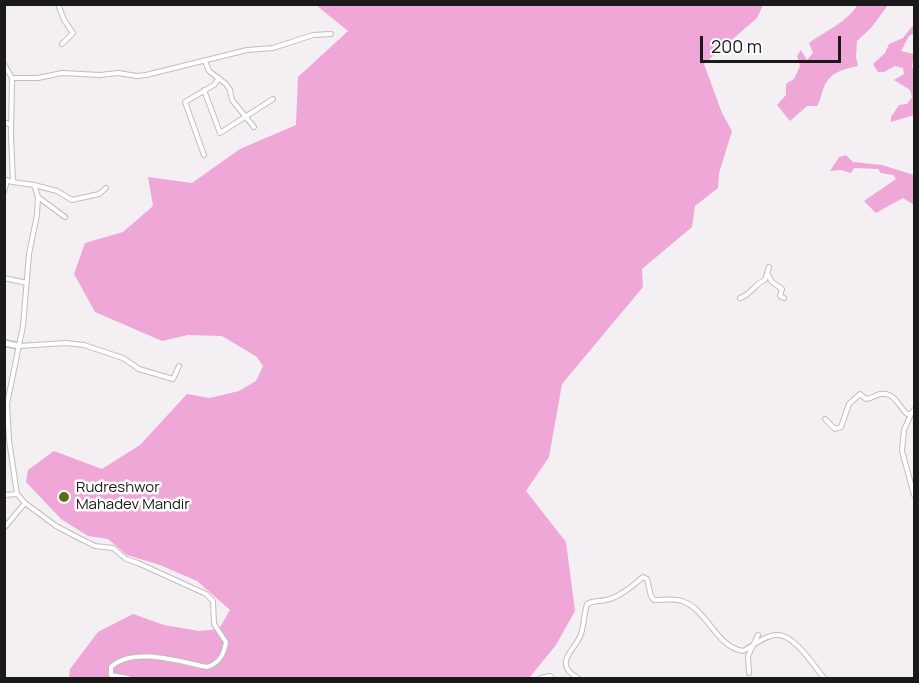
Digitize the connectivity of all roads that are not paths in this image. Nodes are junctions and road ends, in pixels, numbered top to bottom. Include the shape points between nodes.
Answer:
1 (58, 4) edge
2 (331, 34) dead end
3 (62, 44) dead end
4 (206, 61) junction
5 (4, 64) edge
6 (12, 78) junction
7 (219, 78) junction
8 (204, 90) junction
9 (273, 99) dead end
10 (245, 117) junction
11 (4, 122) edge
12 (12, 125) junction
13 (254, 127) dead end
14 (204, 155) dead end
15 (6, 180) edge
16 (13, 182) junction
17 (34, 185) junction
18 (106, 188) dead end
19 (4, 192) edge
20 (38, 197) junction
21 (65, 217) dead end
22 (769, 267) dead end
23 (768, 275) junction
24 (4, 278) edge
25 (28, 283) junction
26 (740, 298) dead end
27 (784, 298) dead end
28 (4, 343) edge
29 (19, 346) junction
30 (179, 366) dead end
31 (913, 412) edge
32 (825, 419) dead end
33 (6, 425) edge
34 (17, 494) junction
35 (4, 495) edge
36 (915, 495) edge
37 (25, 503) junction
38 (4, 528) edge
39 (758, 635) dead end
40 (753, 646) junction
41 (749, 673) dead end
42 (128, 678) edge
43 (541, 678) edge
44 (552, 678) edge
45 (578, 678) edge
46 (824, 678) edge

1 - 3 street via 73,33
2 - 4 street
4 - 6 street via 137,76 62,73
4 - 7 street via 209,71
5 - 6 street
6 - 12 street
7 - 8 street
7 - 10 street
8 - 10 street via 220,133
8 - 14 street via 185,102
9 - 10 street
10 - 13 street
11 - 12 street
12 - 16 street
15 - 16 street
15 - 19 street
16 - 17 street
17 - 18 street via 72,200 99,194
17 - 20 street
20 - 21 street
20 - 25 street
22 - 23 street
23 - 26 street
23 - 27 street via 782,289 780,296
24 - 25 street
25 - 29 street
28 - 29 street
29 - 30 street via 84,345 173,379
29 - 33 street
31 - 32 street via 907,414 888,394 866,399 860,394 849,404 841,427 835,429
31 - 36 street via 904,430 902,451
33 - 34 street
34 - 35 street
34 - 37 street
37 - 38 street
37 - 42 street via 75,536 95,546 113,548 126,559 206,594 213,601 214,624 226,642 225,652 215,665 207,667 139,655 117,661 111,667 111,675
39 - 40 street
40 - 41 street via 748,657
40 - 45 street via 742,651 736,649 681,600 654,600 643,577 613,597 587,604 582,633 566,660 572,675
40 - 46 street via 777,634 788,638
43 - 44 street

